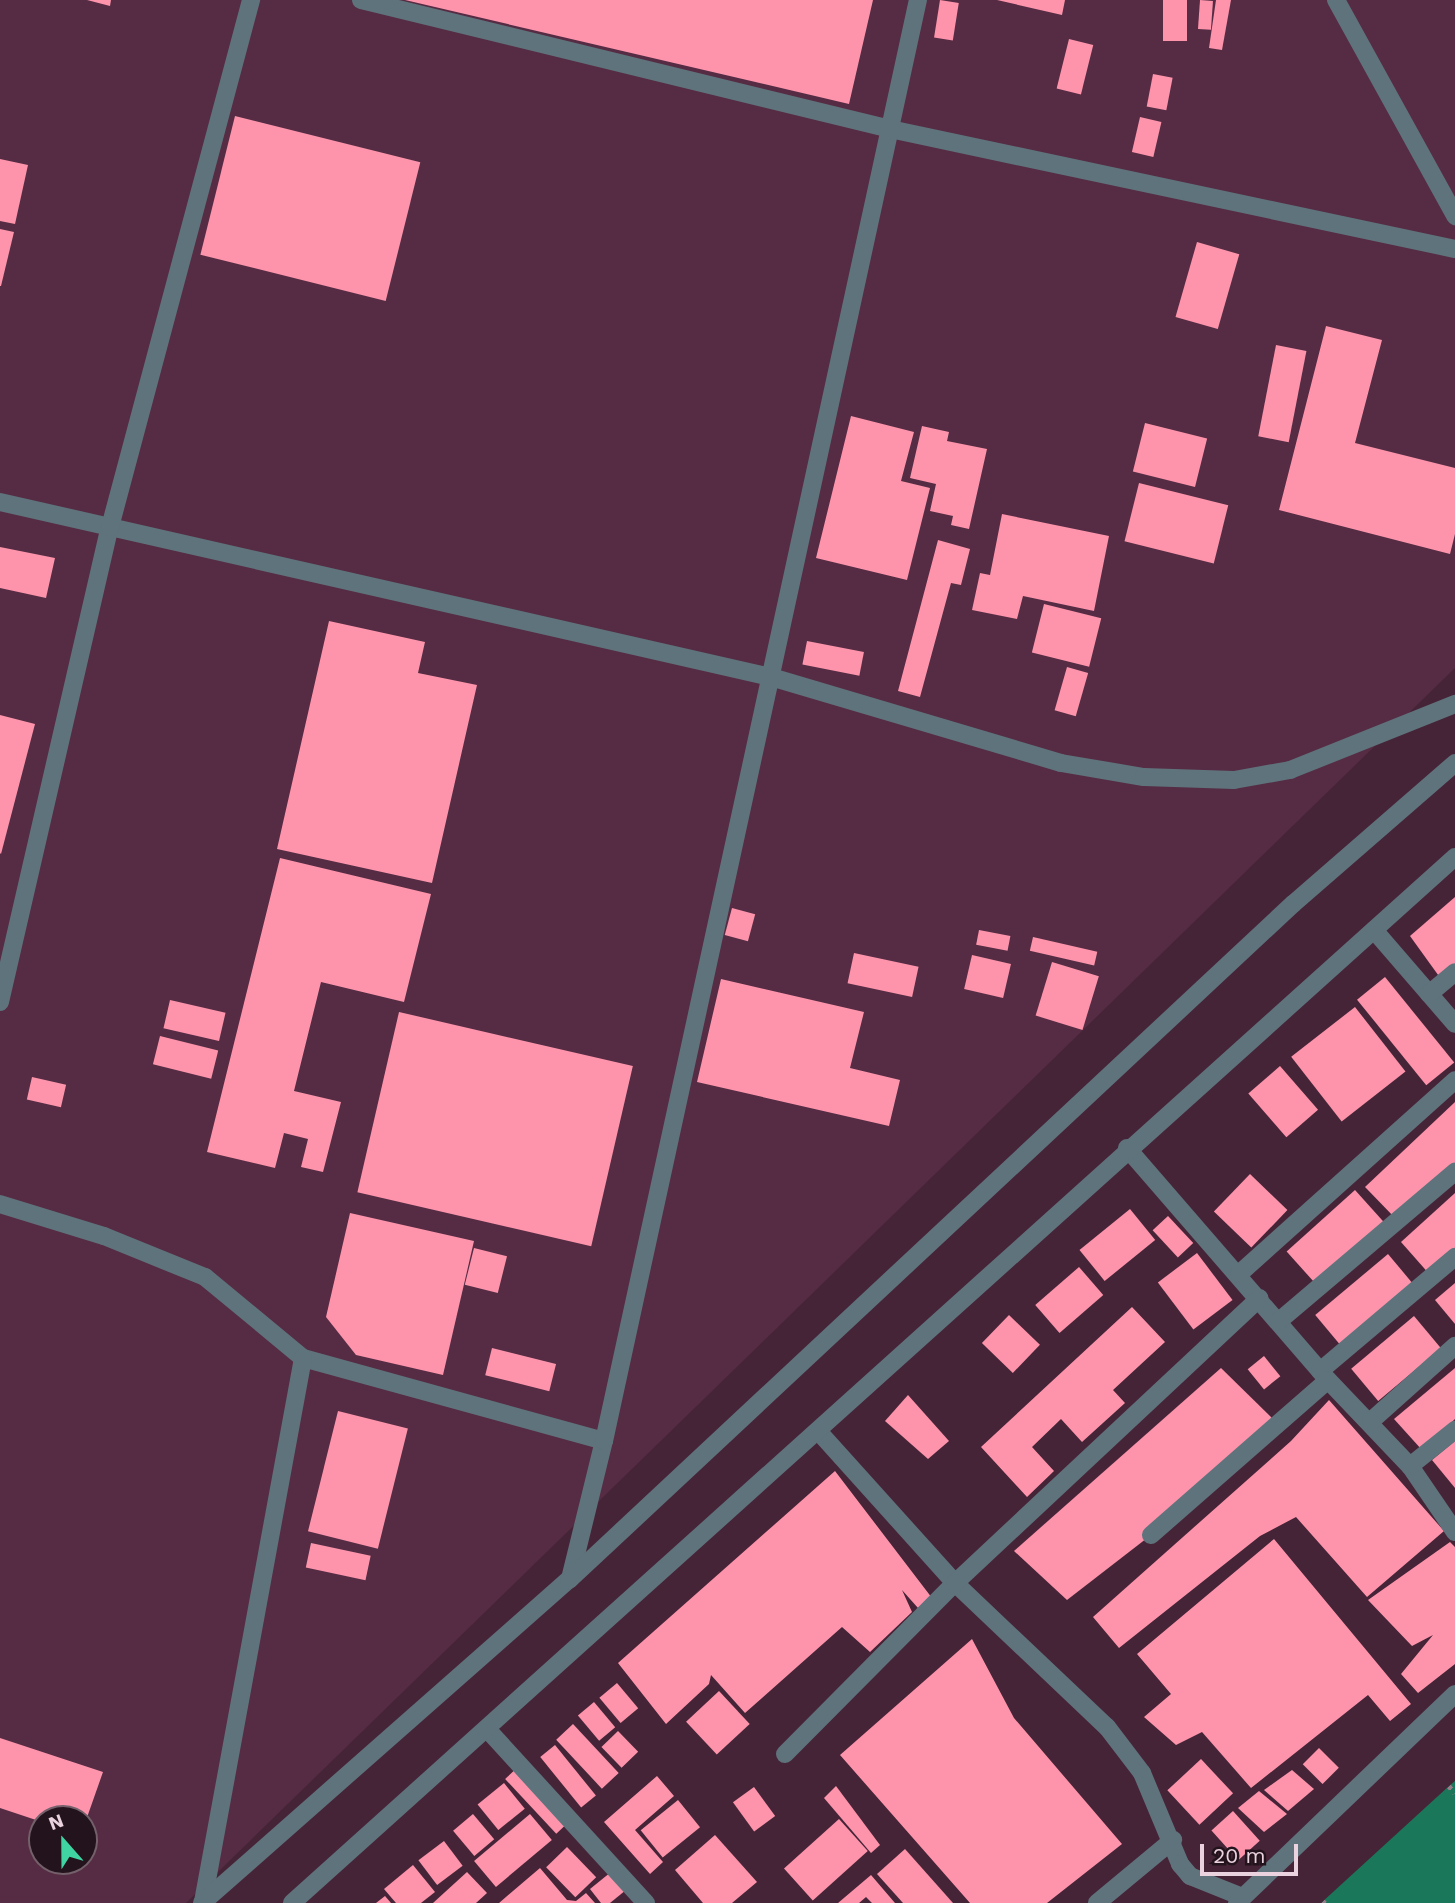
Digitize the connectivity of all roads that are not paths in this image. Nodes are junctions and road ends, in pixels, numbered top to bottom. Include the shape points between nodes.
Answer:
1 (251, 0) edge
2 (361, 0) edge
3 (918, 0) edge
4 (1336, 0) edge
5 (890, 129) junction
6 (1455, 216) edge
7 (1455, 249) edge
8 (0, 502) edge
9 (110, 527) junction
10 (771, 677) junction
11 (1455, 704) edge
12 (1455, 763) edge
13 (1455, 857) edge
14 (1374, 930) junction
15 (1455, 972) edge
16 (1429, 994) junction
17 (0, 1002) edge
18 (1455, 1024) edge
19 (1455, 1080) edge
20 (1126, 1149) junction
21 (1455, 1172) edge
22 (0, 1204) edge
23 (1455, 1257) edge
24 (1238, 1274) junction
25 (1260, 1298) junction
26 (1279, 1321) junction
27 (1455, 1346) edge
28 (303, 1357) junction
29 (1324, 1375) junction
30 (1371, 1421) junction
31 (1455, 1430) edge
32 (819, 1432) junction
33 (604, 1441) junction
34 (1410, 1466) junction
35 (1453, 1528) edge
36 (1151, 1535) dead end
37 (569, 1580) junction
38 (955, 1583) junction
39 (1455, 1694) edge
40 (487, 1728) junction
41 (785, 1754) dead end
42 (1173, 1840) junction
43 (311, 1897) edge
44 (1238, 1900) edge
45 (203, 1902) edge
46 (292, 1903) edge
47 (646, 1903) edge
48 (1097, 1903) edge

1 - 9 street
2 - 5 street
3 - 5 street
4 - 6 street
5 - 7 street
5 - 10 street
8 - 9 street
9 - 10 street
9 - 17 street
10 - 11 street via 1061,763 1157,778 1234,780 1290,770
10 - 33 street
12 - 37 street via 1293,904
13 - 14 street
14 - 16 street
14 - 20 street
15 - 16 street
16 - 18 street
19 - 24 street
20 - 24 street
20 - 32 street
21 - 26 street
22 - 28 street via 104,1236 205,1277
23 - 29 street
24 - 25 street
25 - 26 street
25 - 38 street
26 - 29 street
27 - 30 street
28 - 33 street
28 - 45 street
29 - 30 street
29 - 36 street
30 - 34 street
31 - 34 street
32 - 38 street
32 - 40 street
33 - 37 street
34 - 35 street
37 - 45 street
38 - 41 street
38 - 42 street via 1107,1727 1142,1773
39 - 44 street
40 - 43 street
40 - 47 street
42 - 44 street via 1180,1864 1190,1875
42 - 48 street
43 - 46 street

